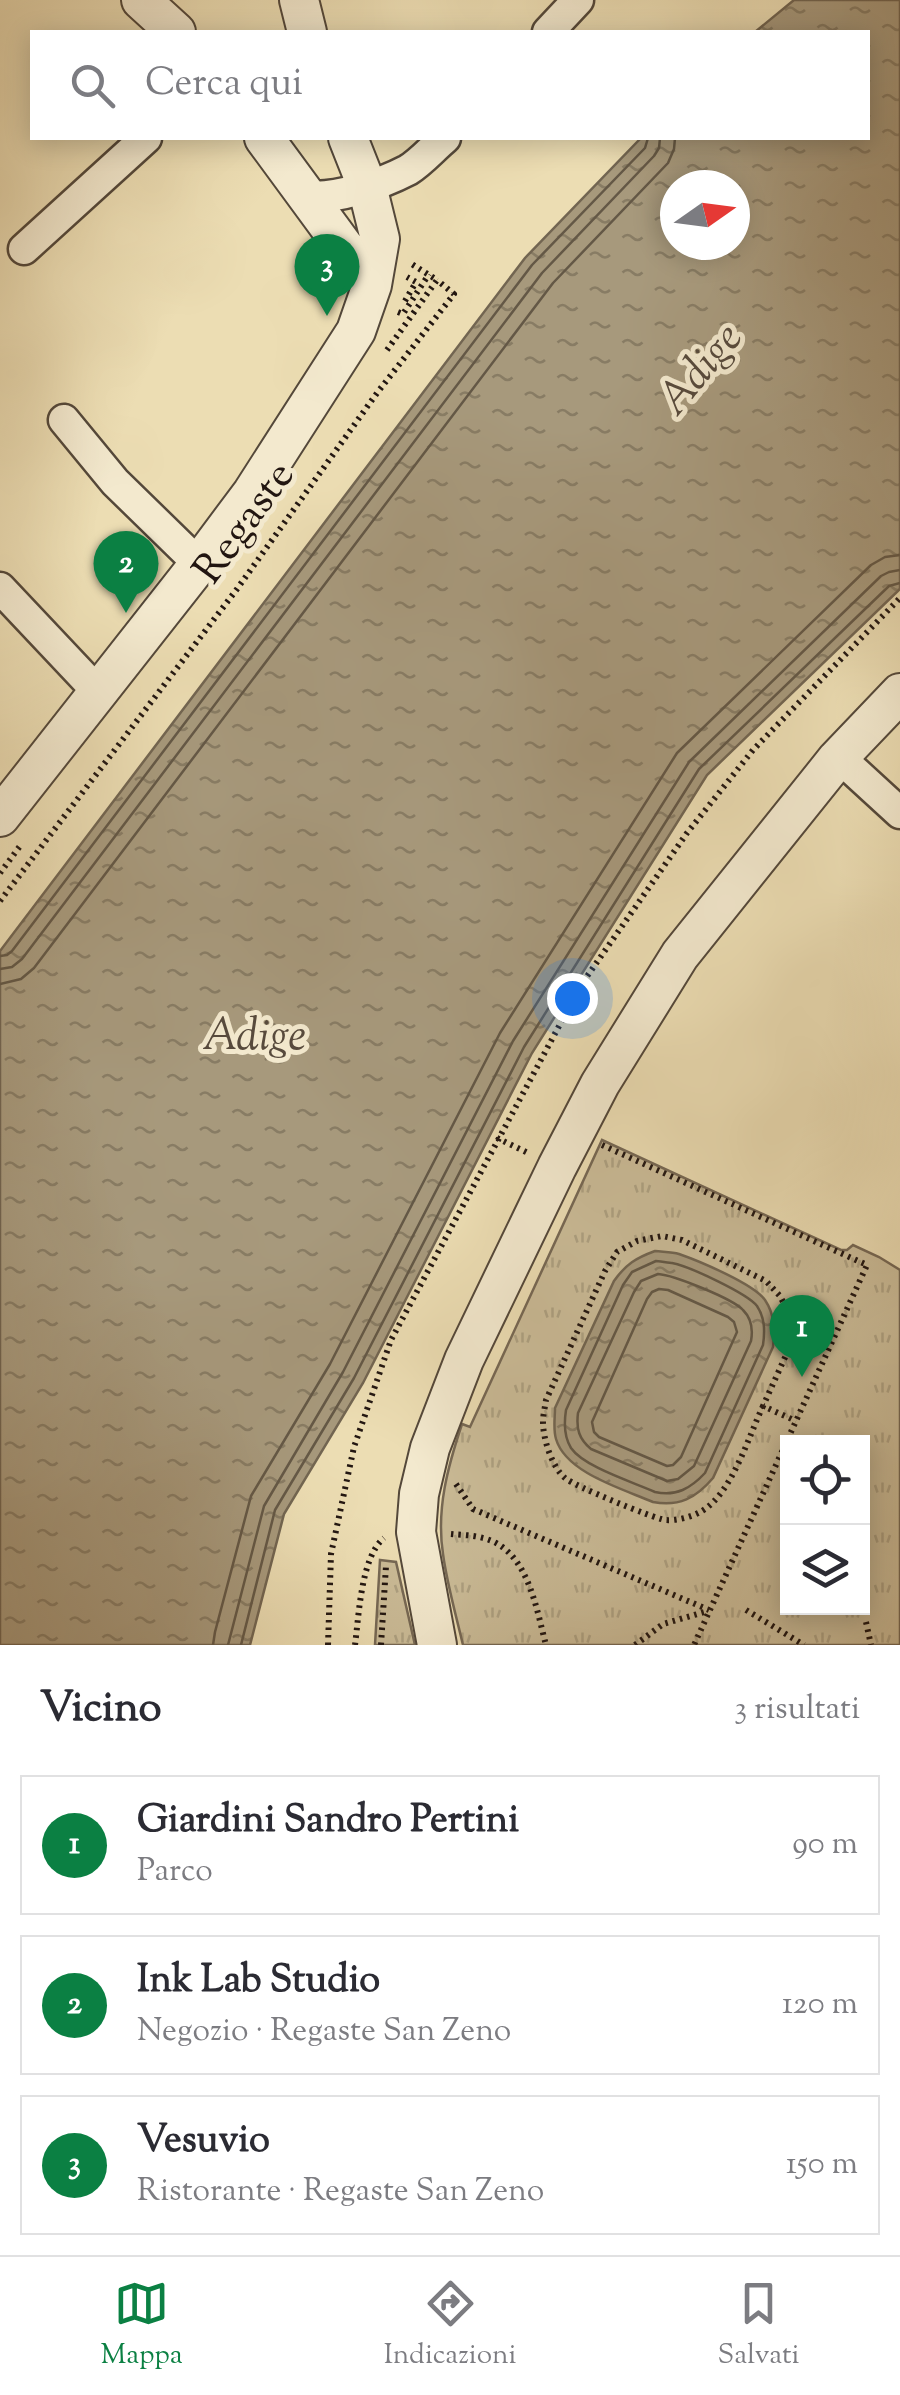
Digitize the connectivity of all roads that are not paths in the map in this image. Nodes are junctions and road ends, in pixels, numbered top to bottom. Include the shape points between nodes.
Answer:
1 (141, 0) edge
2 (298, 0) edge
3 (578, 0) edge
4 (174, 30) edge
5 (306, 30) edge
6 (550, 30) edge
7 (144, 140) edge
8 (265, 140) edge
9 (349, 140) edge
10 (443, 140) edge
11 (367, 186) junction
12 (306, 196) junction
13 (24, 248) dead end
14 (385, 278) junction
15 (64, 420) dead end
16 (199, 564) junction
17 (0, 588) edge
18 (900, 692) edge
19 (116, 696) junction
20 (837, 759) junction
21 (900, 813) edge
22 (0, 817) edge
23 (438, 1645) edge

1 - 4 street
2 - 5 street
3 - 6 street
7 - 13 street
8 - 12 street
9 - 11 street
10 - 11 street via 410,169
11 - 12 street
11 - 14 street
12 - 14 street
14 - 16 street via 252,492
15 - 16 street via 115,482
16 - 19 street
17 - 19 street
18 - 20 street
19 - 22 street
20 - 21 street
20 - 23 street via 680,955 600,1084 464,1360 419,1494 416,1532

